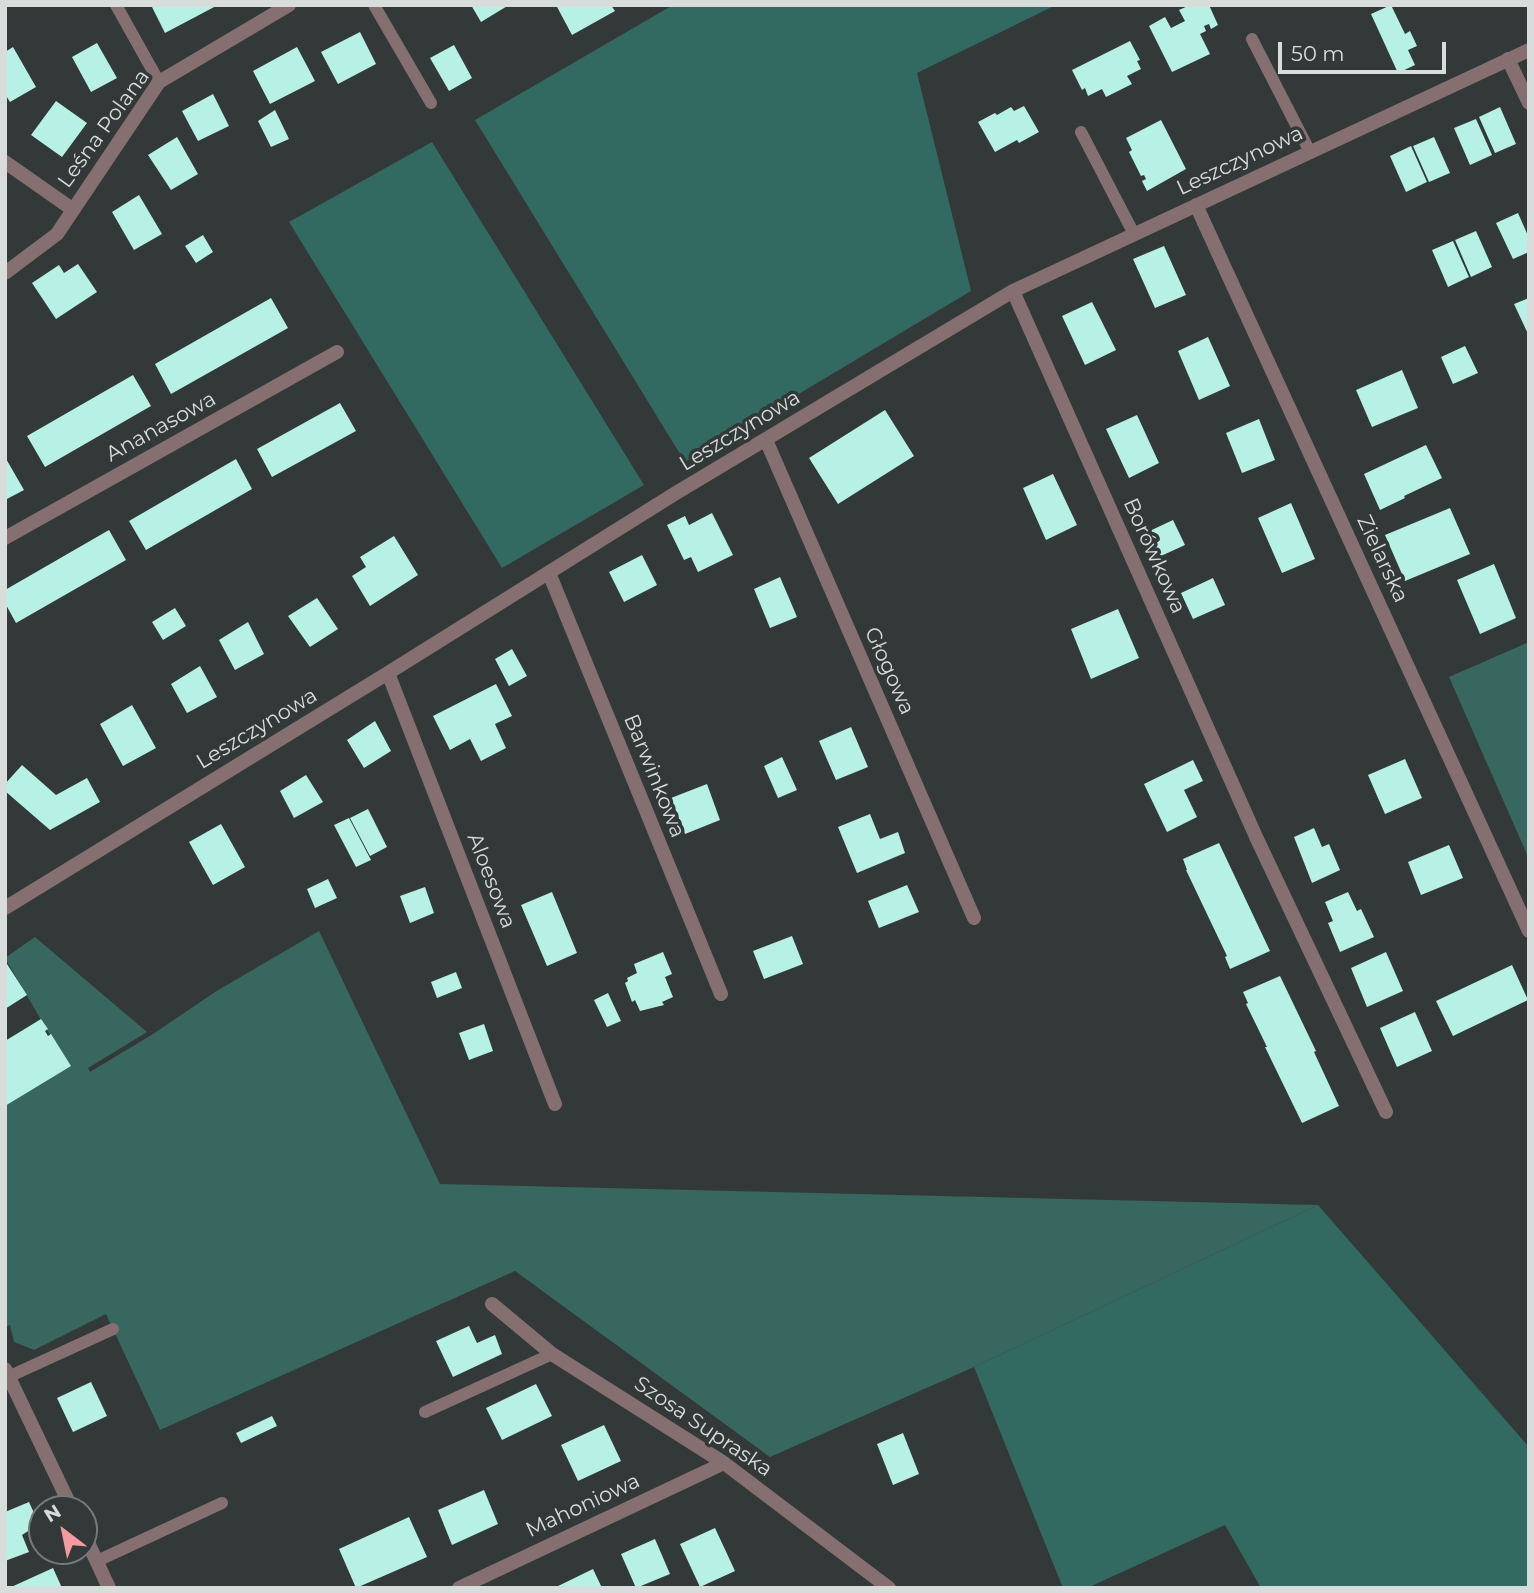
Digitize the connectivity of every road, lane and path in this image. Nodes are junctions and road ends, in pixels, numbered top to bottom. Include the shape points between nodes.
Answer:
1 (116, 5) edge
2 (288, 5) edge
3 (374, 5) edge
4 (1252, 39) dead end
5 (1529, 50) edge
6 (1508, 59) junction
7 (159, 82) junction
8 (431, 103) dead end
9 (1529, 103) edge
10 (1081, 132) dead end
11 (1310, 152) junction
12 (5, 162) edge
13 (1196, 205) junction
14 (72, 209) junction
15 (1134, 234) junction
16 (5, 273) edge
17 (1013, 290) junction
18 (337, 352) dead end
19 (766, 440) junction
20 (5, 538) edge
21 (548, 573) junction
22 (388, 673) junction
23 (5, 908) edge
24 (974, 918) dead end
25 (1529, 930) edge
26 (722, 994) dead end
27 (555, 1104) dead end
28 (1386, 1112) dead end
29 (492, 1304) dead end
30 (113, 1329) dead end
31 (552, 1354) junction
32 (7, 1373) edge
33 (425, 1412) dead end
34 (724, 1463) junction
35 (65, 1495) edge
36 (222, 1503) dead end
37 (98, 1560) edge
38 (98, 1562) edge
39 (109, 1588) edge
40 (459, 1588) edge
41 (889, 1588) edge

1 - 7 lane
2 - 7 street, Leśna Polana
3 - 8 lane
4 - 11 lane
5 - 6 street, Leszczynowa
6 - 9 street
6 - 11 street, Leszczynowa
7 - 14 street, Leśna Polana
10 - 15 lane
11 - 13 street, Leszczynowa
12 - 14 street
13 - 15 street, Leszczynowa
13 - 25 street, Zielarska
14 - 16 street, Leśna Polana via 57,234
15 - 17 street, Leszczynowa
17 - 19 street, Leszczynowa
17 - 28 street, Borówkowa via 1257,839
18 - 20 street, Ananasowa
19 - 21 street, Leszczynowa
19 - 24 street, Głogowa
21 - 22 street, Leszczynowa
21 - 26 street, Barwinkowa
22 - 23 street, Leszczynowa
22 - 27 street, Aloesowa
29 - 31 street, Szosa Supraska
30 - 32 lane
31 - 33 lane
31 - 34 street, Szosa Supraska
32 - 35 street
34 - 40 street, Mahoniowa
34 - 41 street, Szosa Supraska
36 - 37 lane
38 - 39 street

